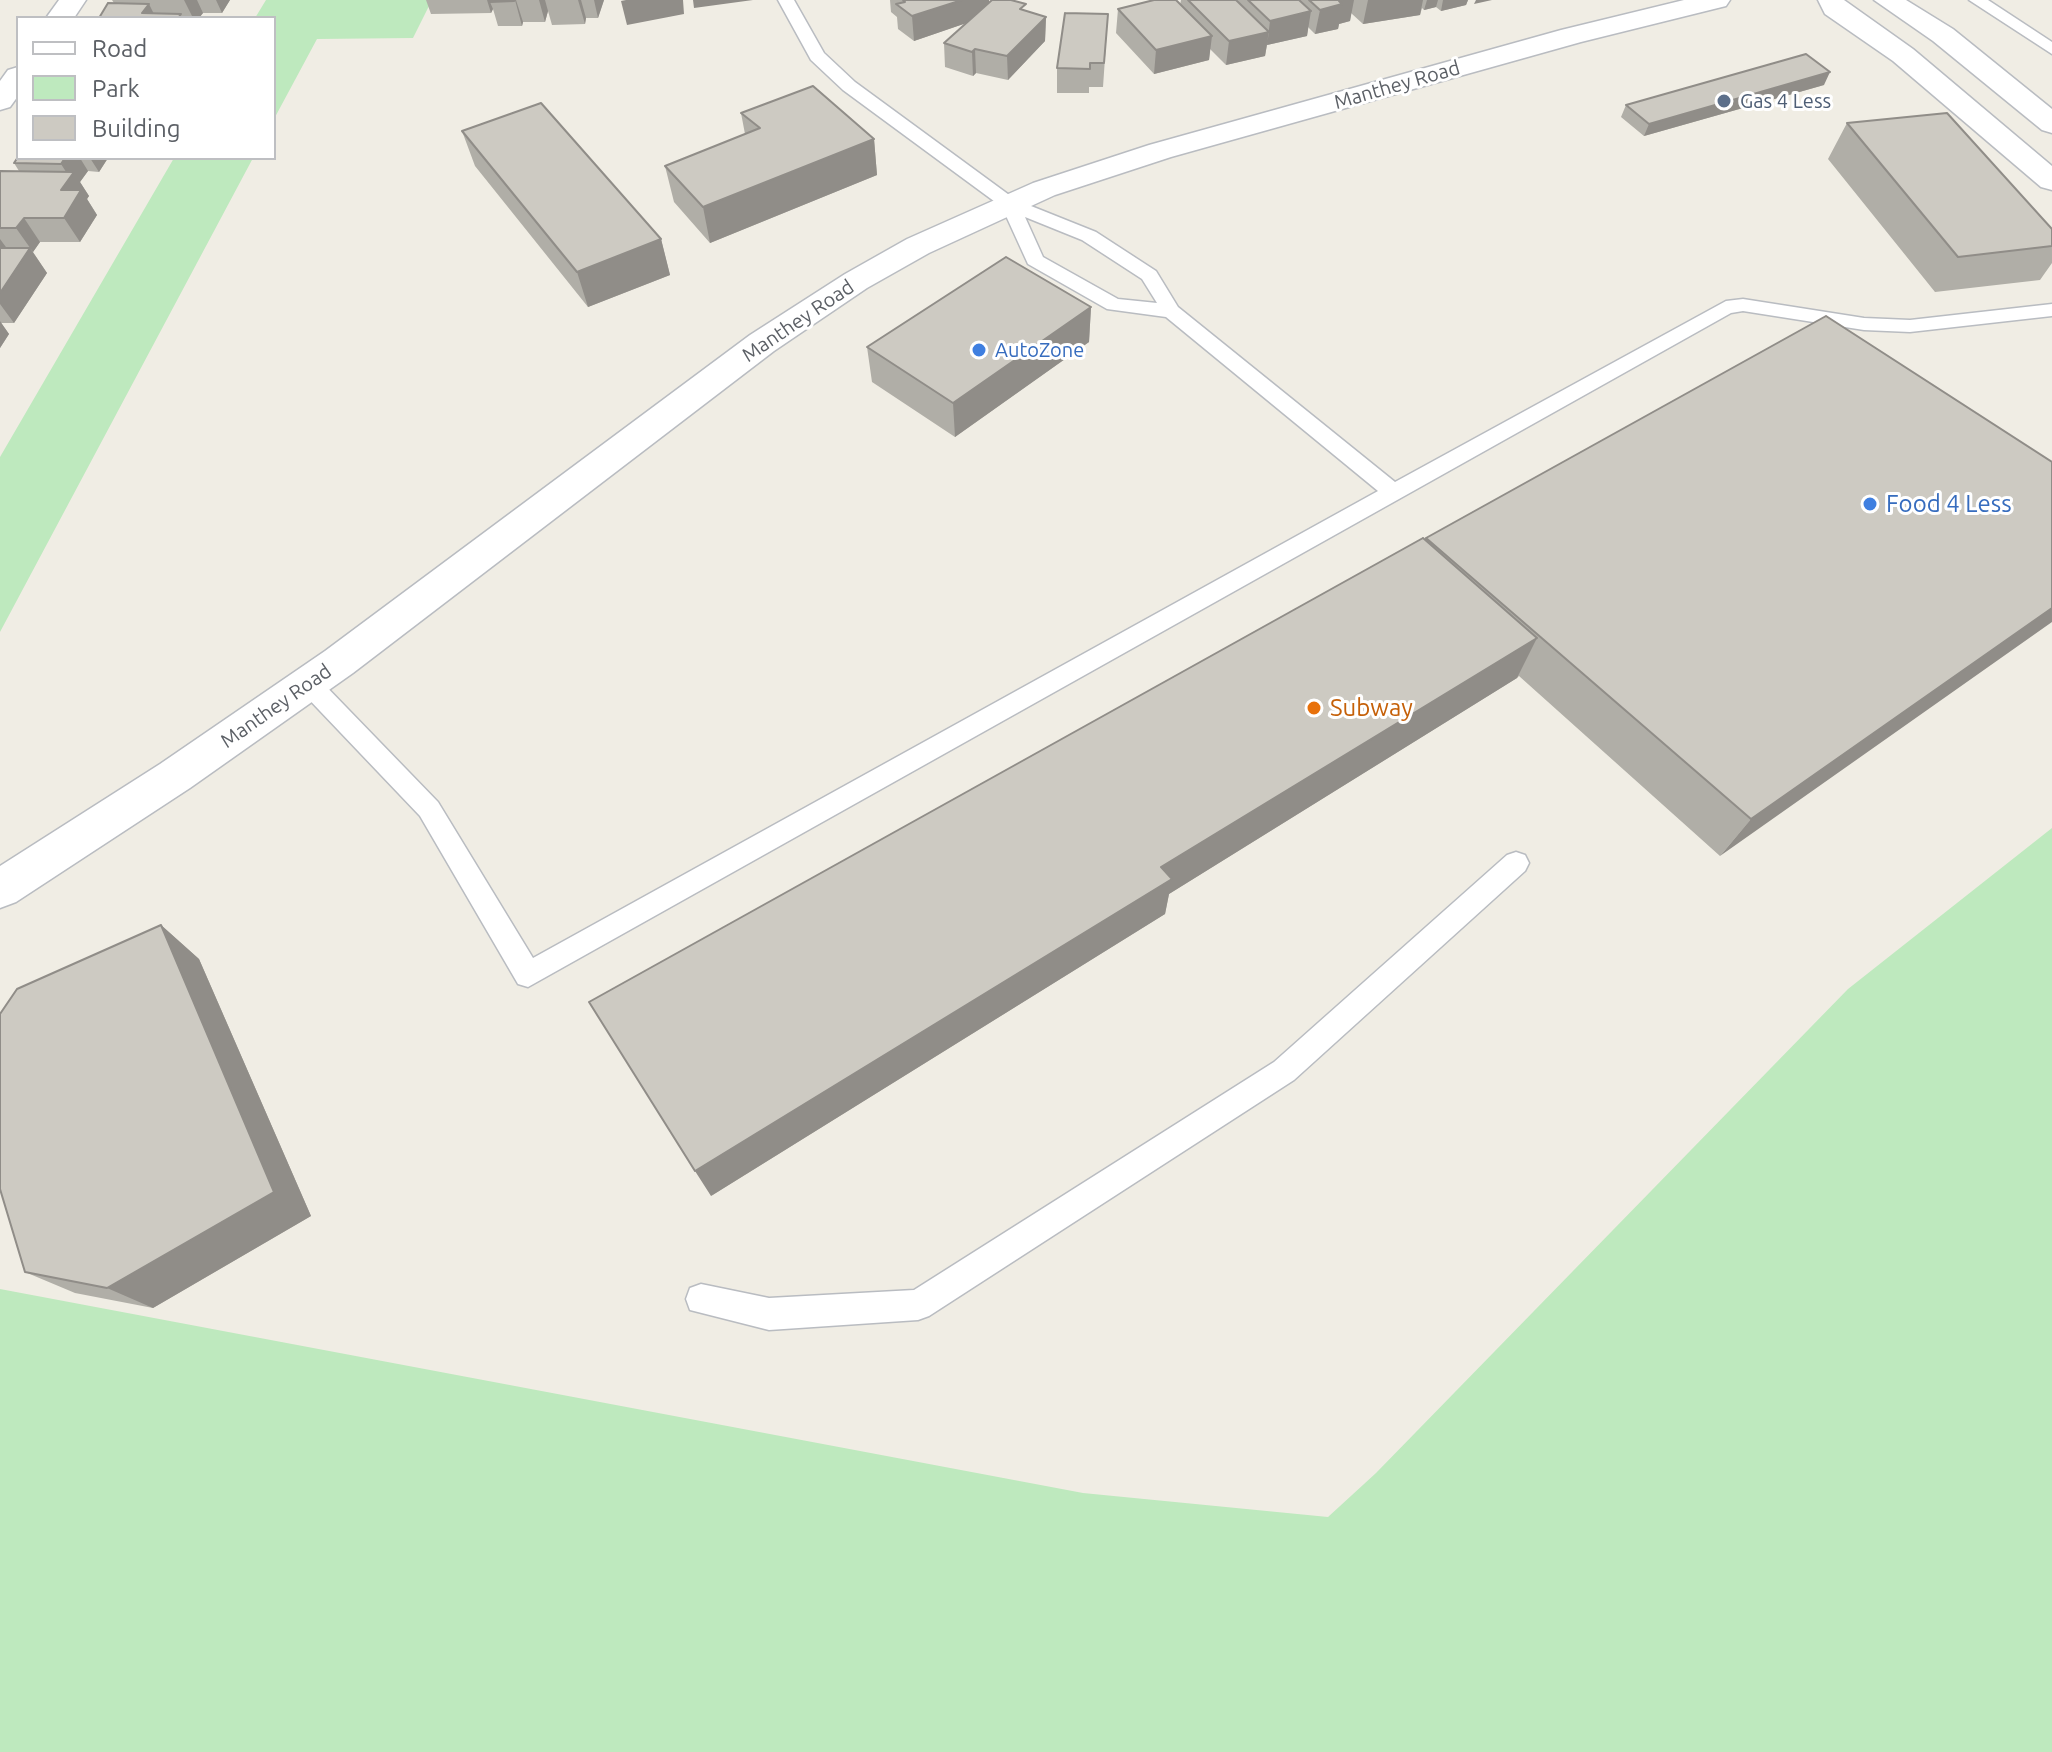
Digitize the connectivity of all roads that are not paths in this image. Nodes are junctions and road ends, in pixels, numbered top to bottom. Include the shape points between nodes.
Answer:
1 (786, 0) edge
2 (1717, 0) edge
3 (1831, 0) edge
4 (1887, 0) edge
5 (1977, 0) edge
6 (2052, 49) edge
7 (16, 79) edge
8 (0, 101) edge
9 (2052, 124) edge
10 (2052, 181) edge
11 (1010, 204) junction
12 (2052, 310) edge
13 (1171, 311) junction
14 (1393, 492) junction
15 (308, 683) junction
16 (1516, 863) dead end
17 (0, 889) edge
18 (701, 1299) dead end

1 - 11 lane via 817,56 849,86
2 - 11 street, Manthey Road via 1160,151
3 - 10 street
4 - 9 street via 1943,35
5 - 6 lane
7 - 8 street
11 - 13 lane via 1101,243 1149,275
11 - 13 lane via 1035,260 1114,305
11 - 15 street, Manthey Road via 918,246 762,343
12 - 14 lane via 1910,326 1726,307
13 - 14 lane
14 - 15 lane via 528,975 429,809
15 - 17 street, Manthey Road
16 - 18 lane via 1284,1071 918,1305 769,1314

